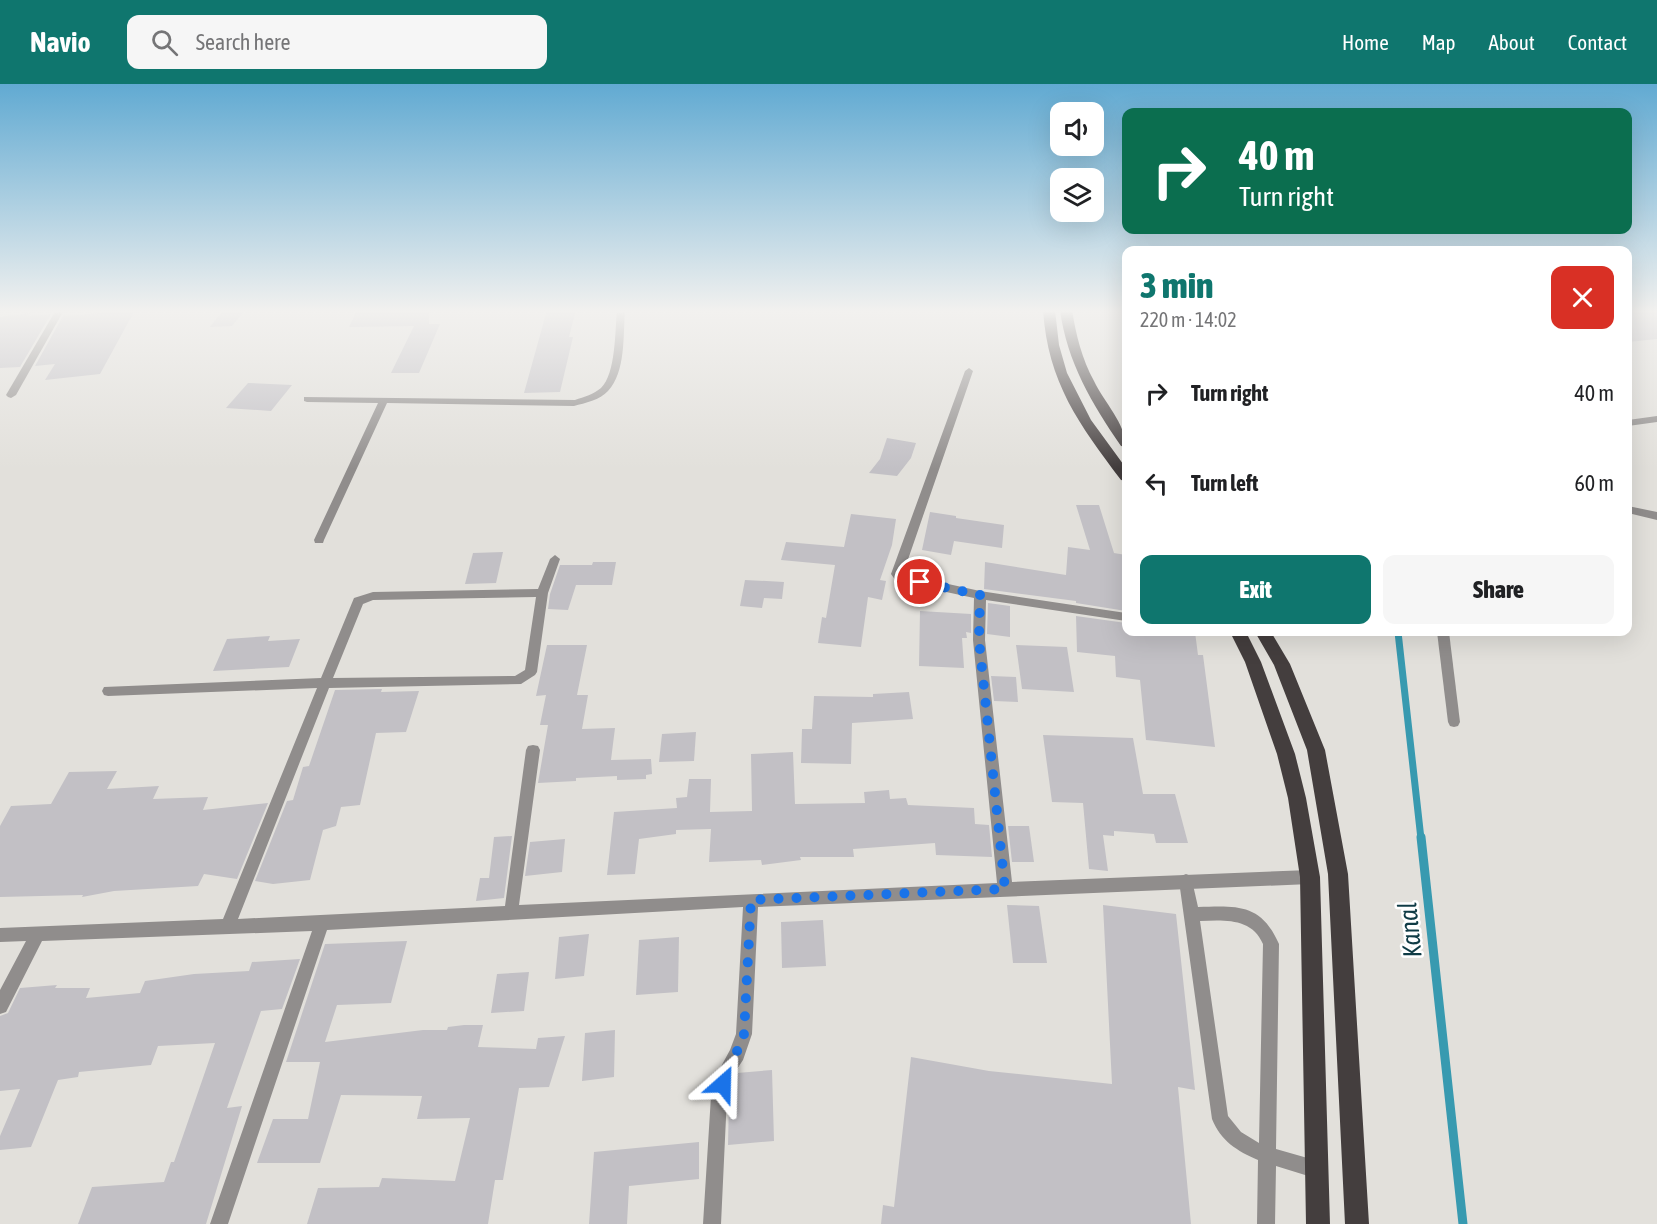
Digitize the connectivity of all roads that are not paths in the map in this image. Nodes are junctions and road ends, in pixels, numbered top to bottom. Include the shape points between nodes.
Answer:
1 (29, 363) edge
2 (614, 363) edge
3 (1057, 363) edge
4 (1081, 363) edge
5 (969, 371) dead end
6 (11, 395) dead end
7 (307, 399) dead end
8 (384, 400) junction
9 (1657, 419) edge
10 (1632, 422) edge
11 (1122, 437) edge
12 (1122, 471) edge
13 (1632, 511) edge
14 (1657, 516) edge
15 (319, 540) dead end
16 (555, 558) dead end
17 (542, 593) junction
18 (980, 595) junction
19 (1122, 616) edge
20 (1240, 636) edge
21 (1265, 636) edge
22 (1443, 636) edge
23 (324, 683) junction
24 (108, 691) dead end
25 (1265, 692) junction
26 (1294, 692) junction
27 (1454, 722) dead end
28 (533, 750) dead end
29 (1310, 877) junction
30 (1186, 881) junction
31 (1005, 889) junction
32 (751, 900) junction
33 (511, 913) junction
34 (1192, 914) junction
35 (322, 923) junction
36 (228, 926) junction
37 (38, 934) junction
38 (0, 935) edge
39 (0, 1006) edge
40 (1268, 1155) junction
41 (1318, 1170) junction
42 (219, 1224) edge
43 (712, 1224) edge
44 (1266, 1224) edge
45 (1318, 1224) edge
46 (1357, 1224) edge

1 - 6 street
2 - 8 street via 603,391 574,403
3 - 12 highway via 1079,411
4 - 11 highway
5 - 18 street via 897,574 900,578
7 - 8 street
8 - 15 street
9 - 10 street
13 - 14 street
16 - 17 street
17 - 23 street via 361,598
17 - 23 street via 531,672 517,681
18 - 19 street
18 - 31 street via 979,640
20 - 25 highway
21 - 26 highway
22 - 27 street
23 - 24 street
23 - 36 street
25 - 26 highway
25 - 29 highway via 1297,798
26 - 46 highway via 1316,750 1338,874
28 - 33 street
29 - 30 street
29 - 41 highway
30 - 31 street
30 - 34 street
31 - 32 street
32 - 33 street
32 - 43 street via 744,1034 719,1096
33 - 35 street
34 - 40 street via 1220,1119 1237,1142
34 - 40 street via 1246,916 1260,923 1268,933
35 - 36 street
35 - 42 street
36 - 37 street
37 - 38 street
37 - 39 street
40 - 41 street
40 - 44 street
41 - 45 highway

